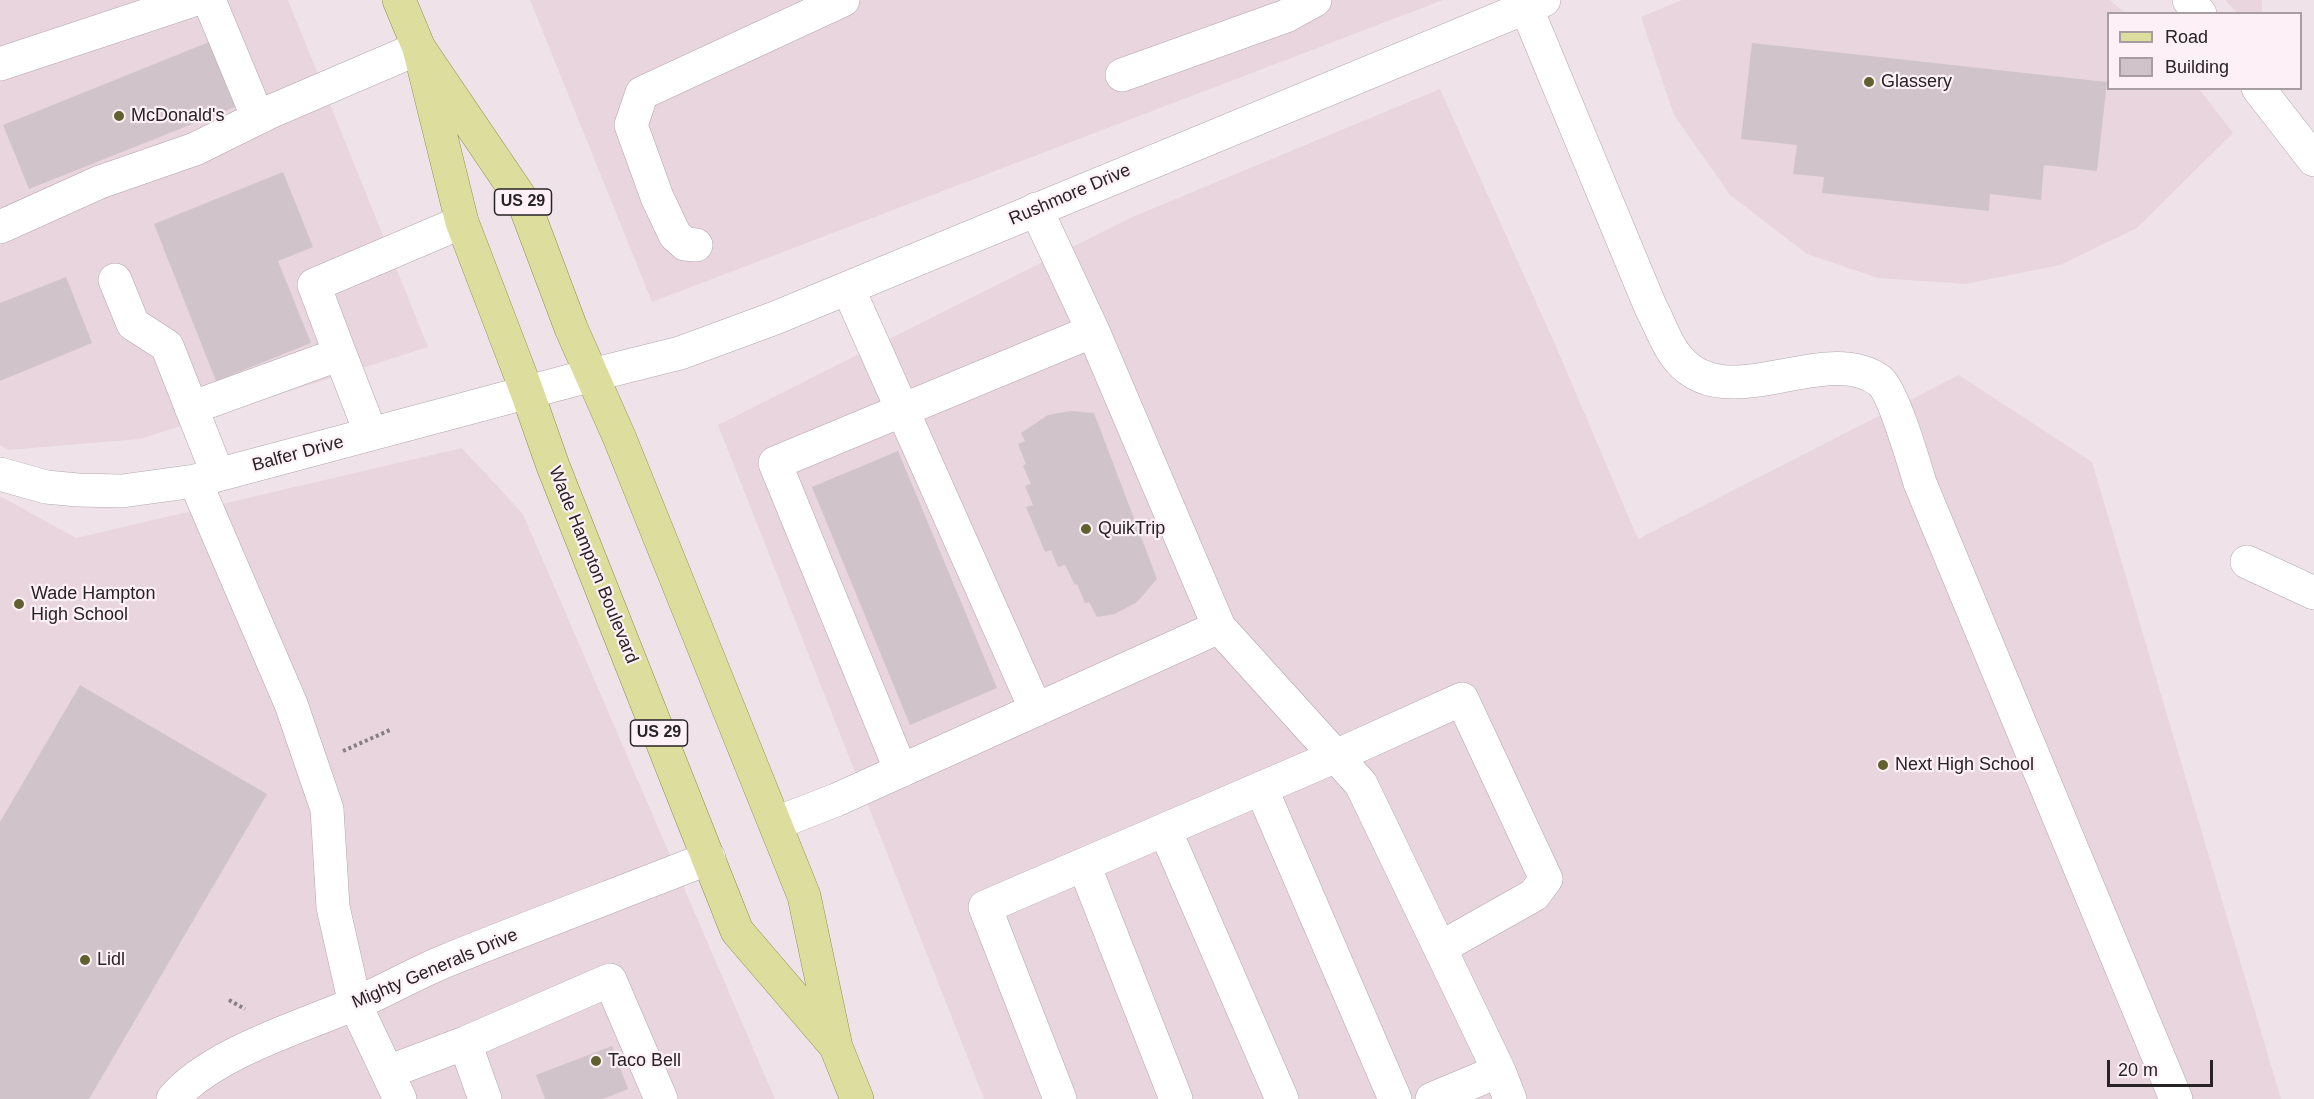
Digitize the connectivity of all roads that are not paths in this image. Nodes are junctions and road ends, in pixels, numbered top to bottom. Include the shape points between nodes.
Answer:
1 (193, 0) edge
2 (209, 0) edge
3 (399, 0) edge
4 (843, 0) edge
5 (1315, 0) edge
6 (2189, 0) edge
7 (1535, 4) edge
8 (2198, 12) edge
9 (419, 48) junction
10 (0, 64) edge
11 (1122, 75) dead end
12 (2260, 90) edge
13 (258, 118) junction
14 (2314, 160) edge
15 (1036, 209) junction
16 (462, 222) junction
17 (0, 227) edge
18 (696, 244) dead end
19 (115, 280) dead end
20 (848, 288) junction
21 (1093, 331) junction
22 (340, 354) junction
23 (592, 375) junction
24 (527, 392) junction
25 (191, 408) junction
26 (904, 410) junction
27 (371, 434) junction
28 (0, 474) edge
29 (206, 478) junction
30 (2247, 562) dead end
31 (2314, 593) edge
32 (1219, 627) junction
33 (1036, 710) junction
34 (1336, 756) junction
35 (901, 771) junction
36 (1261, 788) junction
37 (775, 821) junction
38 (1165, 830) junction
39 (709, 858) junction
40 (1084, 865) junction
41 (1440, 948) junction
42 (355, 1004) junction
43 (465, 1043) junction
44 (836, 1047) junction
45 (1504, 1085) edge
46 (394, 1086) edge
47 (173, 1099) edge
48 (485, 1099) edge
49 (661, 1099) edge
50 (858, 1099) edge
51 (1060, 1099) edge
52 (1176, 1099) edge
53 (1282, 1099) edge
54 (1395, 1099) edge
55 (1432, 1099) edge
56 (2176, 1099) edge

1 - 10 street
2 - 13 street
3 - 9 main road, Wade Hampton Boulevard / US 29
4 - 18 street via 642,93 631,125 675,235 685,244
5 - 11 street via 1286,16
6 - 8 street
7 - 15 street, Rushmore Drive
7 - 56 street via 1652,308 1674,354 1693,372 1721,383 1856,369 1881,382
9 - 13 street
9 - 16 main road, Wade Hampton Boulevard / US 29
9 - 23 main road, Wade Hampton Boulevard / US 29 via 524,203
12 - 14 street
13 - 17 street via 195,149 99,182
15 - 20 street, Rushmore Drive
15 - 21 street
16 - 22 street via 314,285
16 - 24 main road, Wade Hampton Boulevard / US 29
19 - 25 street via 133,324 167,346
20 - 23 street, Rushmore Drive via 680,353
20 - 26 street
21 - 26 street
21 - 32 street
22 - 25 street
22 - 27 street
23 - 24 street, Balfer Drive
23 - 37 main road, Wade Hampton Boulevard / US 29
24 - 27 street, Balfer Drive
24 - 39 main road, Wade Hampton Boulevard / US 29
25 - 29 street
26 - 33 street
26 - 35 street via 775,463
27 - 29 street, Balfer Drive
28 - 29 street, Balfer Drive via 46,487 78,490 122,490
29 - 42 street via 327,809 333,907
30 - 31 street
32 - 33 street
32 - 34 street
33 - 35 street
34 - 36 street
34 - 41 street via 1361,784
34 - 41 street via 1462,699 1546,879 1534,895
35 - 37 street
36 - 38 street
36 - 54 street
37 - 44 main road, Wade Hampton Boulevard / US 29 via 804,896
38 - 40 street
38 - 53 street
39 - 42 street, Mighty Generals Drive via 441,963
39 - 44 main road, Wade Hampton Boulevard / US 29 via 737,931
40 - 51 street via 985,907
40 - 52 street
41 - 45 street
42 - 46 street
42 - 47 street, Mighty Generals Drive via 236,1054 184,1085
43 - 46 street
43 - 48 street
43 - 49 street via 610,980
44 - 50 main road, Wade Hampton Boulevard / US 29
45 - 55 street

